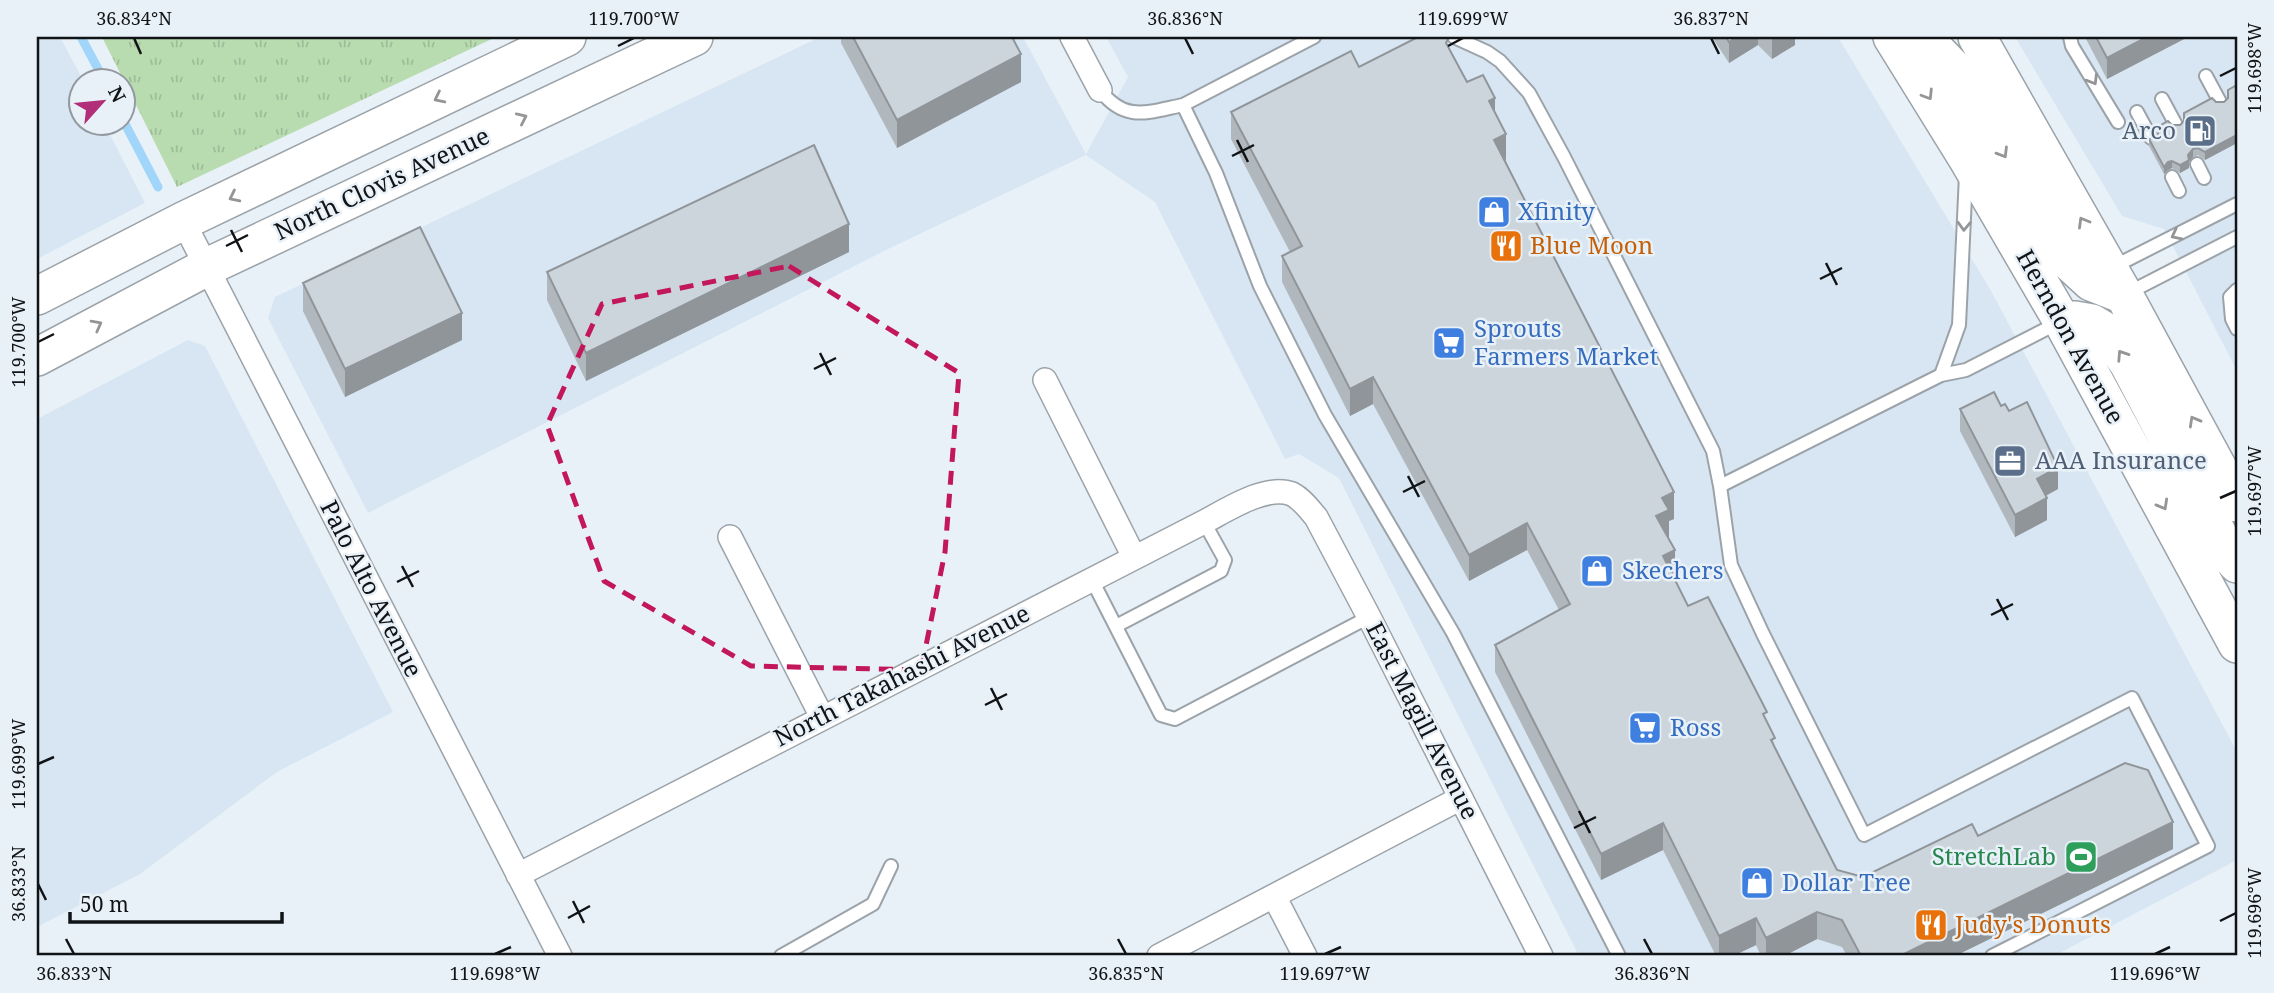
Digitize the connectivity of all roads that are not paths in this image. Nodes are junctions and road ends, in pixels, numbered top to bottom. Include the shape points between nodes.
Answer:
1 (567, 37) edge
2 (694, 37) edge
3 (1072, 37) edge
4 (1314, 37) edge
5 (1454, 37) edge
6 (1892, 37) edge
7 (1923, 37) edge
8 (1977, 37) edge
9 (2070, 37) edge
10 (2206, 76) dead end
11 (1100, 90) joint
12 (2162, 99) dead end
13 (2220, 102) edge
14 (1183, 104) junction
15 (2137, 112) dead end
16 (2118, 122) dead end
17 (2176, 125) edge
18 (2151, 138) edge
19 (1966, 158) junction
20 (2197, 164) dead end
21 (2172, 177) dead end
22 (2204, 178) dead end
23 (2179, 191) dead end
24 (2237, 204) edge
25 (183, 221) junction
26 (2237, 237) edge
27 (207, 267) junction
28 (2117, 282) junction
29 (2237, 290) edge
30 (37, 296) edge
31 (2062, 321) junction
32 (2237, 330) edge
33 (37, 357) edge
34 (1941, 375) junction
35 (1045, 380) dead end
36 (1720, 486) junction
37 (1291, 494) joint
38 (2237, 503) edge
39 (1204, 522) junction
40 (730, 537) dead end
41 (1134, 557) junction
42 (2237, 564) edge
43 (1092, 579) junction
44 (1369, 617) junction
45 (1116, 626) junction
46 (2237, 644) edge
47 (822, 717) junction
48 (1461, 798) junction
49 (891, 866) dead end
50 (517, 875) junction
51 (1274, 896) junction
52 (560, 956) edge
53 (781, 956) edge
54 (1159, 956) edge
55 (1305, 956) edge
56 (1541, 956) edge
57 (1619, 956) edge
58 (1992, 956) edge

1 -> 25 main road
27 -> 2 main road, North Clovis Avenue
3 - 11 street
4 - 14 lane
5 - 36 lane via 1500,61 1529,93 1697,418 1713,451
6 -> 19 main road, Herndon Avenue
7 -> 28 main road via 1953,68 2066,259 2091,282
28 -> 8 main road
9 -> 16 lane
10 - 13 lane
11 - 14 lane via 1116,108 1129,113
12 - 17 lane
14 - 57 lane via 1216,173 1260,286 1325,415 1453,633
15 - 18 lane
19 - 31 main road, Herndon Avenue
19 -> 34 lane via 1959,325
20 - 22 lane
21 - 23 lane
24 -> 28 lane
25 - 27 street, Palo Alto Avenue
25 - 30 main road
26 - 28 lane
33 -> 27 main road, North Clovis Avenue
27 - 50 street, Palo Alto Avenue
38 -> 28 main road
29 - 32 lane via 2230,298
31 - 34 lane via 1966,370
42 -> 31 main road via 2128,363 2106,332 2092,323
31 -> 46 main road, Herndon Avenue
34 - 36 lane
35 - 41 street
36 - 58 lane via 1731,565 1864,835 2132,698 2208,846
37 - 39 street, North Takahashi Avenue via 1259,494
37 - 44 street, East Magill Avenue via 1316,517
39 - 41 street, North Takahashi Avenue
39 - 45 lane via 1225,560 1221,571
40 - 47 street
41 - 43 street, North Takahashi Avenue
43 - 45 lane
43 - 47 street, North Takahashi Avenue
44 - 45 lane via 1175,719 1161,715
44 - 48 street, East Magill Avenue
47 - 50 street, North Takahashi Avenue
48 - 51 street
48 - 56 street, East Magill Avenue
49 - 53 lane via 873,904
50 - 52 street, Palo Alto Avenue
51 - 54 street
51 - 55 street

